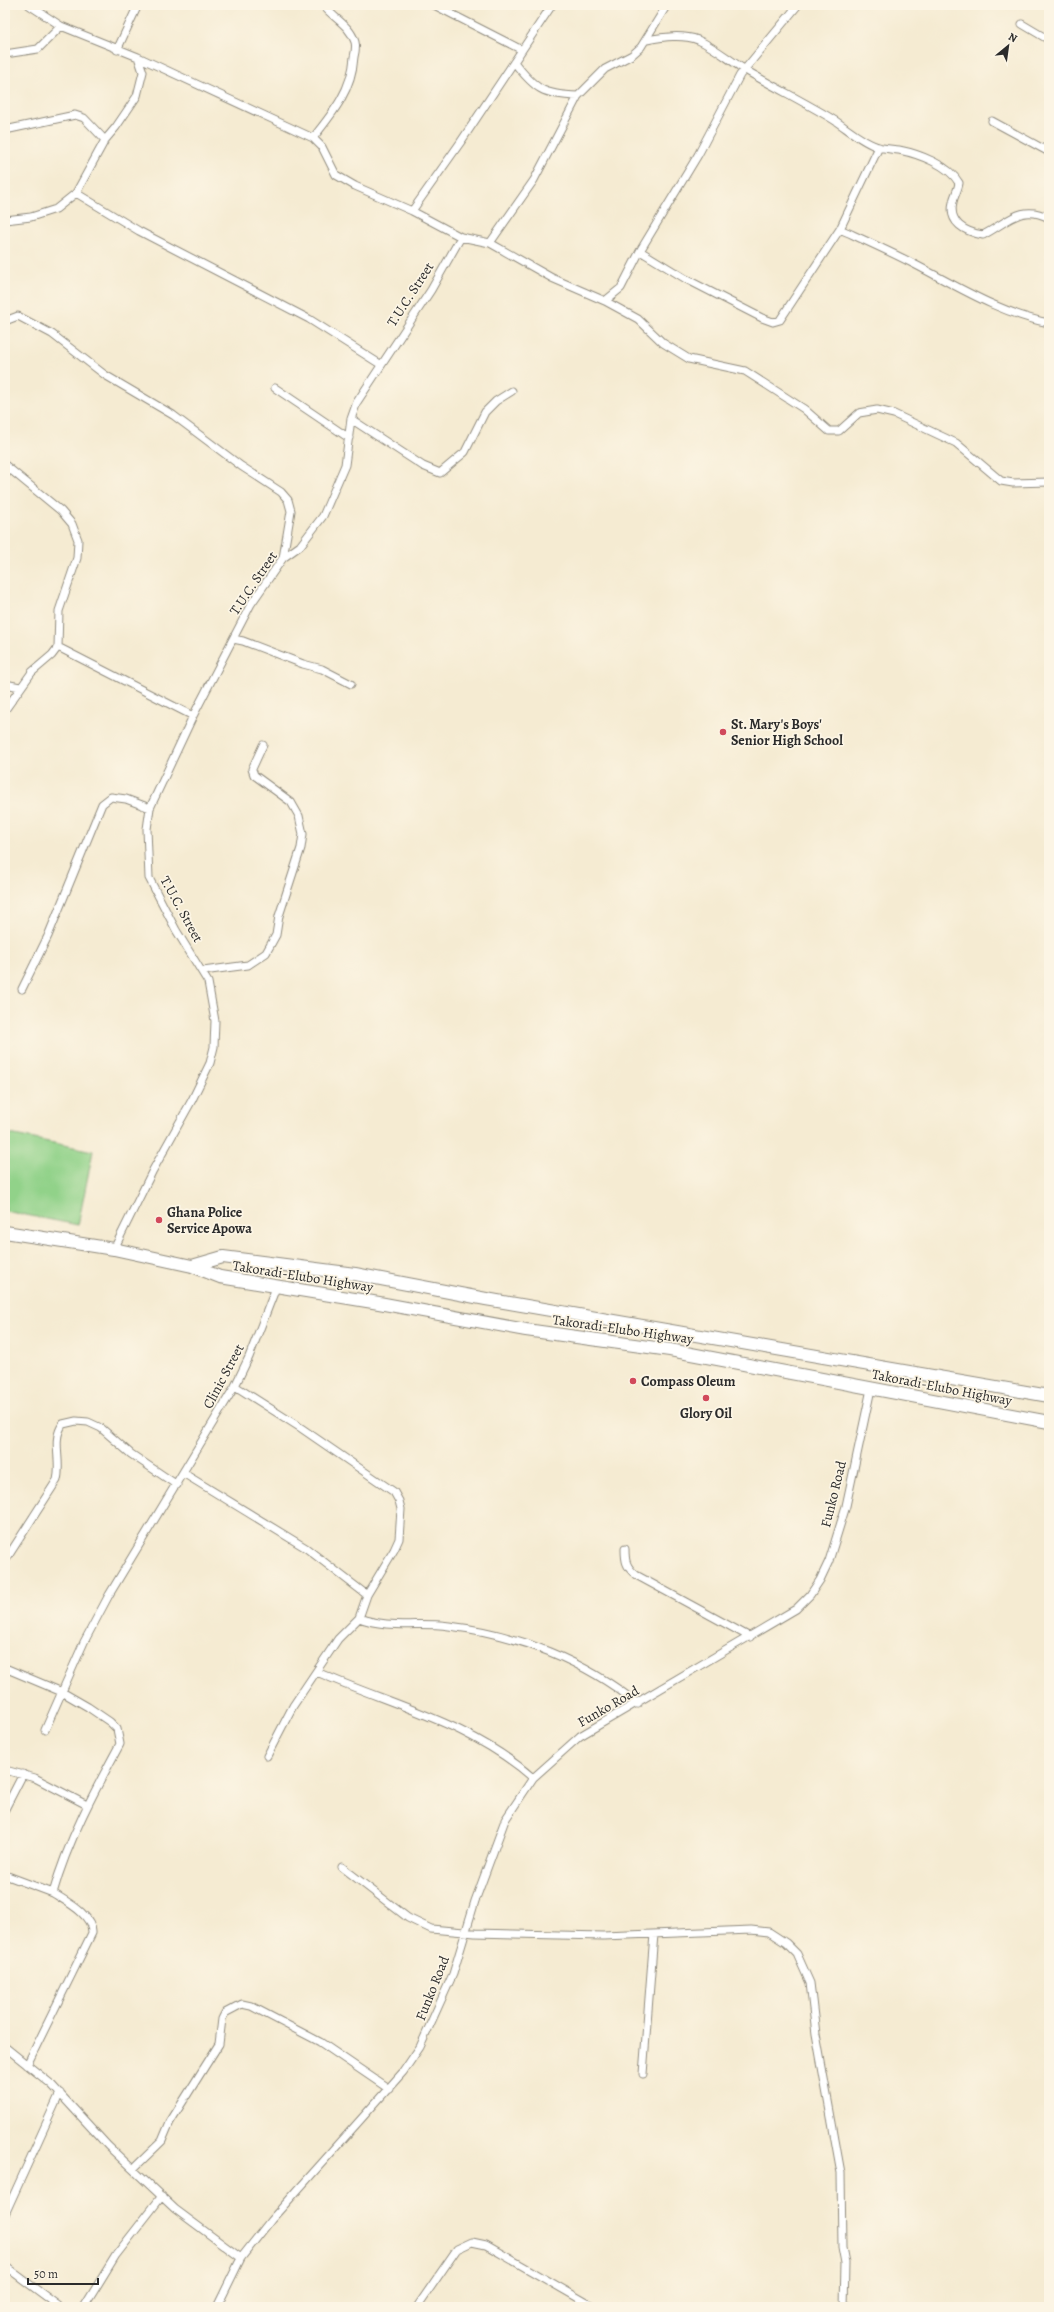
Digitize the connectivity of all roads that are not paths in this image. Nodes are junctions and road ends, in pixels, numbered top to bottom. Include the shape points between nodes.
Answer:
1 (28, 5) edge
2 (138, 5) edge
3 (323, 5) edge
4 (434, 5) edge
5 (552, 5) edge
6 (667, 5) edge
7 (798, 5) edge
8 (1022, 24) dead end
9 (61, 26) junction
10 (647, 40) junction
11 (1049, 40) edge
12 (117, 50) junction
13 (522, 50) junction
14 (5, 54) edge
15 (138, 57) junction
16 (514, 62) junction
17 (745, 70) junction
18 (578, 96) junction
19 (992, 121) dead end
20 (5, 130) edge
21 (313, 138) junction
22 (105, 140) junction
23 (879, 147) junction
24 (1049, 152) edge
25 (76, 193) junction
26 (412, 211) junction
27 (1049, 218) edge
28 (5, 220) edge
29 (840, 229) junction
30 (461, 237) junction
31 (490, 242) junction
32 (640, 250) junction
33 (605, 301) junction
34 (5, 320) edge
35 (1049, 323) edge
36 (380, 364) junction
37 (275, 388) dead end
38 (512, 391) dead end
39 (351, 419) junction
40 (349, 438) junction
41 (7, 467) edge
42 (5, 475) edge
43 (1049, 482) edge
44 (283, 558) junction
45 (233, 639) junction
46 (58, 647) junction
47 (5, 684) edge
48 (351, 684) dead end
49 (20, 687) junction
50 (5, 710) edge
51 (193, 716) junction
52 (264, 745) dead end
53 (150, 808) junction
54 (203, 971) junction
55 (22, 989) dead end
56 (5, 1232) edge
57 (114, 1250) junction
58 (192, 1266) junction
59 (277, 1286) junction
60 (235, 1386) junction
61 (871, 1389) junction
62 (1049, 1396) edge
63 (1049, 1422) edge
64 (184, 1473) junction
65 (177, 1485) junction
66 (625, 1549) dead end
67 (5, 1561) edge
68 (367, 1595) junction
69 (359, 1618) junction
70 (750, 1637) junction
71 (5, 1668) edge
72 (317, 1672) junction
73 (62, 1692) junction
74 (638, 1704) junction
75 (45, 1730) dead end
76 (267, 1756) dead end
77 (5, 1770) edge
78 (23, 1774) junction
79 (533, 1778) junction
80 (87, 1805) junction
81 (5, 1809) edge
82 (342, 1867) dead end
83 (5, 1875) edge
84 (53, 1893) junction
85 (466, 1931) junction
86 (654, 1934) junction
87 (5, 2047) edge
88 (28, 2065) junction
89 (643, 2074) dead end
90 (389, 2089) junction
91 (60, 2093) junction
92 (133, 2169) junction
93 (162, 2196) junction
94 (5, 2214) edge
95 (241, 2258) junction
96 (5, 2266) edge
97 (60, 2307) edge
98 (84, 2307) edge
99 (216, 2307) edge
100 (418, 2307) edge
101 (594, 2307) edge
102 (844, 2307) edge

1 - 9 street
2 - 12 street
3 - 21 street via 328,12 342,21 355,42 354,65 348,88 340,104
4 - 13 street
5 - 13 street
6 - 10 street
7 - 17 street
8 - 11 street
9 - 12 street
9 - 14 street via 38,50
10 - 17 street via 674,36 697,40 724,54
10 - 18 street via 632,55 593,79
12 - 15 street
13 - 16 street
15 - 21 street
15 - 22 street via 143,72 137,96
16 - 18 street via 531,84 545,92
16 - 26 street
17 - 23 street
17 - 32 street via 698,155
18 - 31 street via 534,180
19 - 24 street
20 - 22 street via 75,115 84,118
21 - 26 street via 322,147 336,174 355,186
22 - 25 street
23 - 27 street via 922,157 956,177 959,183 952,202 954,220 962,230 983,235 1018,214 1026,212
23 - 29 street
25 - 28 street via 56,209 31,217
25 - 36 street via 139,231 309,319
26 - 30 street
29 - 32 street via 780,320 773,322 686,278
29 - 35 street via 983,301
30 - 31 street
30 - 36 street, T.U.C. Street via 431,290
31 - 33 street via 552,278
32 - 33 street via 621,288
33 - 43 street via 638,319 664,343 689,359 745,371 804,409 829,431 839,431 859,413 877,410 894,414 956,442 1001,480 1013,483
34 - 44 street via 18,316 36,324 94,367 173,415 241,466 281,492 288,500 291,511
36 - 39 street, T.U.C. Street via 357,402
37 - 40 street
38 - 39 street via 485,412 465,452 440,473 423,466
39 - 40 street, T.U.C. Street
40 - 44 street, T.U.C. Street via 345,465 323,516 300,546
41 - 42 street
41 - 46 street via 61,511 72,524 78,540 77,558 59,611
44 - 45 street, T.U.C. Street via 251,604
45 - 48 street via 322,669
45 - 51 street, T.U.C. Street
46 - 49 street
46 - 51 street
47 - 49 street
49 - 50 street
51 - 53 street, T.U.C. Street
52 - 54 street via 252,769 254,775 292,802 303,834 301,848 279,916 276,935 266,953 248,965
53 - 54 street, T.U.C. Street via 147,829 149,878 176,930
53 - 55 street via 126,799 111,797 102,804 48,936
54 - 57 street, T.U.C. Street via 212,994 215,1021 214,1047 210,1063
56 - 57 highway, Takoradi-Elubo Highway
57 - 58 highway, Takoradi-Elubo Highway
58 - 59 highway, Takoradi-Elubo Highway via 220,1278
58 - 62 highway, Takoradi-Elubo Highway via 223,1257 355,1274
59 - 60 street, Clinic Street
59 - 61 highway, Takoradi-Elubo Highway via 526,1330 670,1350
60 - 64 street, Clinic Street
60 - 68 street via 394,1492 399,1501 399,1539
61 - 63 highway, Takoradi-Elubo Highway
61 - 70 street, Funko Road via 846,1506 829,1561 820,1580 796,1609
64 - 65 street, Clinic Street
64 - 68 street via 306,1548
65 - 67 street via 131,1454 101,1428 88,1422 63,1424 56,1440 60,1468 57,1480
65 - 73 street, Clinic Street via 109,1595 84,1642
66 - 70 street via 628,1569 636,1575
68 - 69 street
69 - 72 street via 338,1639
69 - 74 street via 376,1624 426,1624 470,1629 531,1644 560,1656 608,1682
70 - 74 street, Funko Road
71 - 73 street
72 - 76 street via 290,1711
72 - 79 street via 384,1700 440,1719 498,1752
73 - 75 street, Clinic Street
73 - 80 street via 110,1722 119,1736 120,1744
74 - 79 street, Funko Road via 580,1736
77 - 78 street
78 - 80 street via 53,1786
78 - 81 street
79 - 85 street, Funko Road via 506,1820
80 - 84 street via 62,1864
82 - 85 street via 408,1918 431,1929
83 - 84 street
84 - 88 street via 88,1919 92,1933
85 - 86 street via 603,1936
85 - 90 street, Funko Road via 437,2014 420,2047
86 - 89 street
86 - 102 street via 751,1930 769,1932 786,1943 802,1963 810,1983 816,2034 841,2173
87 - 88 street
88 - 91 street
90 - 92 street via 320,2042 251,2006 242,2004 225,2013 219,2044 170,2122 162,2141
90 - 95 street, Funko Road via 271,2220
91 - 92 street via 108,2146
91 - 94 street
92 - 93 street
93 - 95 street via 200,2230
93 - 98 street via 116,2255
95 - 99 street, Funko Road
96 - 97 street
100 - 101 street via 457,2249 472,2242 486,2245

